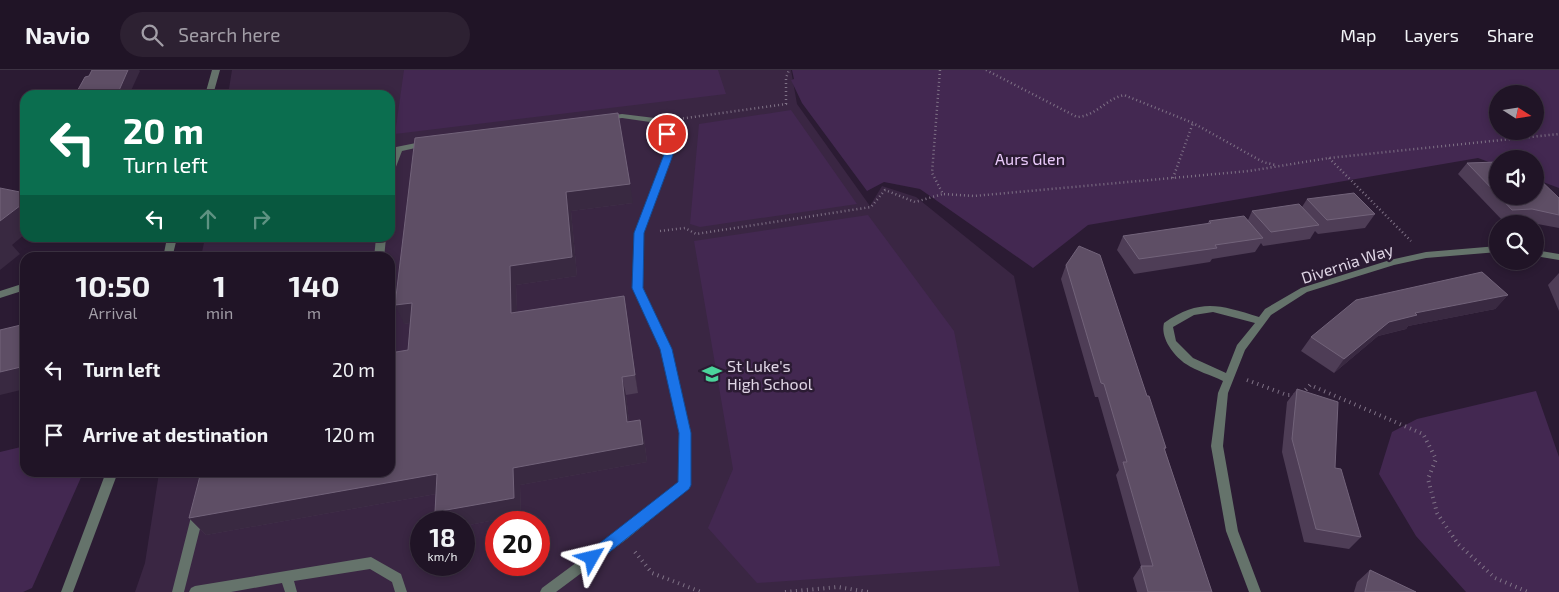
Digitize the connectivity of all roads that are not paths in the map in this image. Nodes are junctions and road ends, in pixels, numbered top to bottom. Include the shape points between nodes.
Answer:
1 (216, 70) edge
2 (211, 90) edge
3 (592, 120) edge
4 (436, 141) edge
5 (395, 159) edge
6 (1489, 249) edge
7 (1544, 254) edge
8 (1559, 257) edge
9 (20, 288) edge
10 (0, 295) edge
11 (1261, 321) junction
12 (1230, 377) junction
13 (110, 477) edge
14 (202, 500) edge
15 (287, 577) junction
16 (223, 590) edge
17 (67, 592) edge
18 (178, 592) edge
19 (195, 592) edge
20 (291, 592) edge
21 (401, 592) edge
22 (546, 592) edge
23 (1256, 592) edge

1 - 2 street
3 - 22 street via 622,116 660,121 672,144 639,233 638,288 666,349 685,433 684,485
4 - 5 street via 399,149
6 - 11 street, Divernia Way via 1426,255 1393,262 1304,290 1268,312
7 - 8 street
9 - 10 street
11 - 12 street, Divernia Way via 1241,348
11 - 12 street via 1201,308 1183,314 1168,326 1171,342 1188,361
12 - 23 street, Divernia Way via 1223,393 1217,446 1232,531
13 - 17 street
14 - 18 street
15 - 16 street
15 - 20 street
15 - 21 street via 371,563 398,578
16 - 19 street

